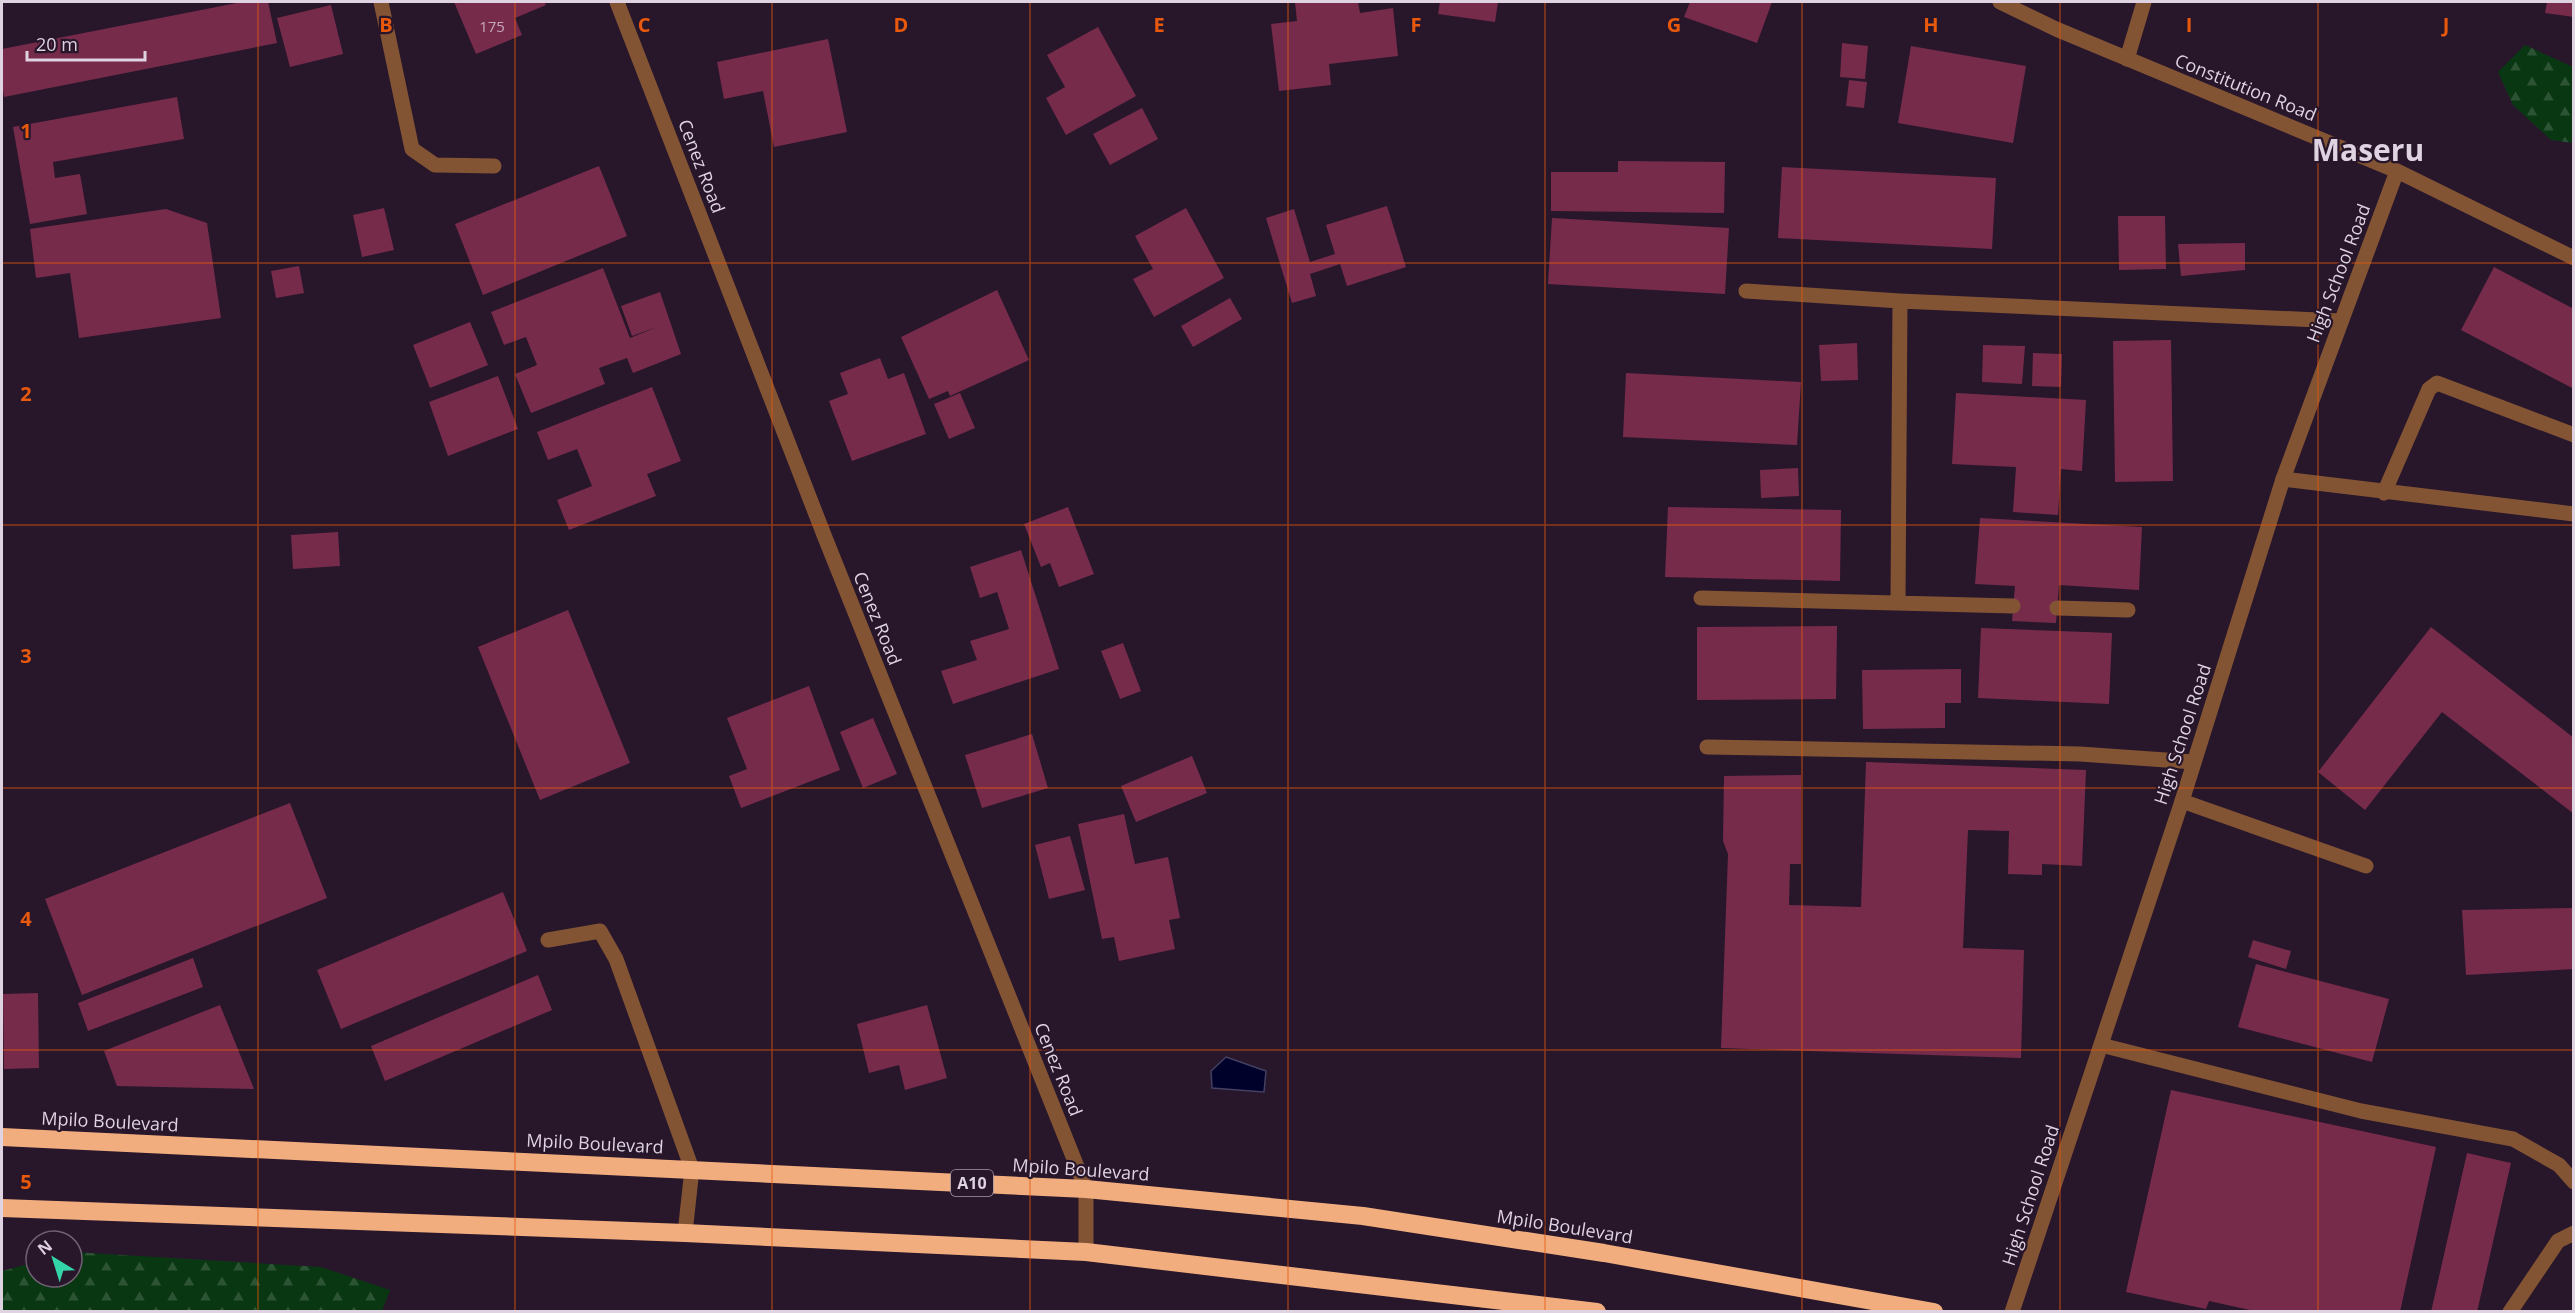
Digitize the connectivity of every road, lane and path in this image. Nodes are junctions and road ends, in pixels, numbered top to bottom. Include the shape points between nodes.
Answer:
1 (381, 2) edge
2 (2000, 2) edge
3 (2144, 2) edge
4 (621, 3) edge
5 (2127, 59) junction
6 (494, 166) dead end
7 (2397, 171) junction
8 (2574, 258) edge
9 (1746, 291) dead end
10 (1900, 301) junction
11 (2340, 321) junction
12 (2574, 435) edge
13 (2283, 479) junction
14 (2384, 493) junction
15 (2574, 514) edge
16 (1701, 598) dead end
17 (1898, 602) junction
18 (2013, 606) dead end
19 (2057, 608) dead end
20 (2128, 610) dead end
21 (1707, 747) dead end
22 (2194, 762) junction
23 (2181, 801) junction
24 (2366, 866) dead end
25 (548, 940) dead end
26 (2101, 1045) junction
27 (2, 1137) edge
28 (692, 1169) junction
29 (2574, 1182) edge
30 (1086, 1189) junction
31 (2, 1208) edge
32 (685, 1233) junction
33 (2574, 1233) edge
34 (1086, 1252) junction
35 (1597, 1311) edge
36 (1934, 1311) edge
37 (2012, 1311) edge
38 (2510, 1311) edge

1 - 6 street via 412,149 435,165
2 - 5 street, Constitution Road
3 - 5 street
4 - 30 street, Cenez Road via 828,546
5 - 7 street, Constitution Road
7 - 8 street, Constitution Road
7 - 11 street, High School Road
9 - 10 street
10 - 11 street
10 - 17 street
11 - 13 street, High School Road
12 - 14 street via 2437,383 2429,389
13 - 14 street
13 - 22 street, High School Road
14 - 15 street
16 - 17 street
17 - 18 street
19 - 20 street
21 - 22 street via 2080,754
22 - 23 street, High School Road
23 - 24 street
23 - 26 street, High School Road
25 - 28 street via 600,931 616,959
26 - 29 street via 2361,1111 2513,1139 2559,1165
26 - 37 street, High School Road
27 - 28 highway, Mpilo Boulevard / A10
28 - 30 highway, Mpilo Boulevard / A10
28 - 32 street
30 - 34 street, Cenez Road
30 - 36 highway, Mpilo Boulevard / A10 via 1363,1216 1604,1253
31 - 32 highway
32 - 34 highway
33 - 38 street via 2558,1241
34 - 35 highway

